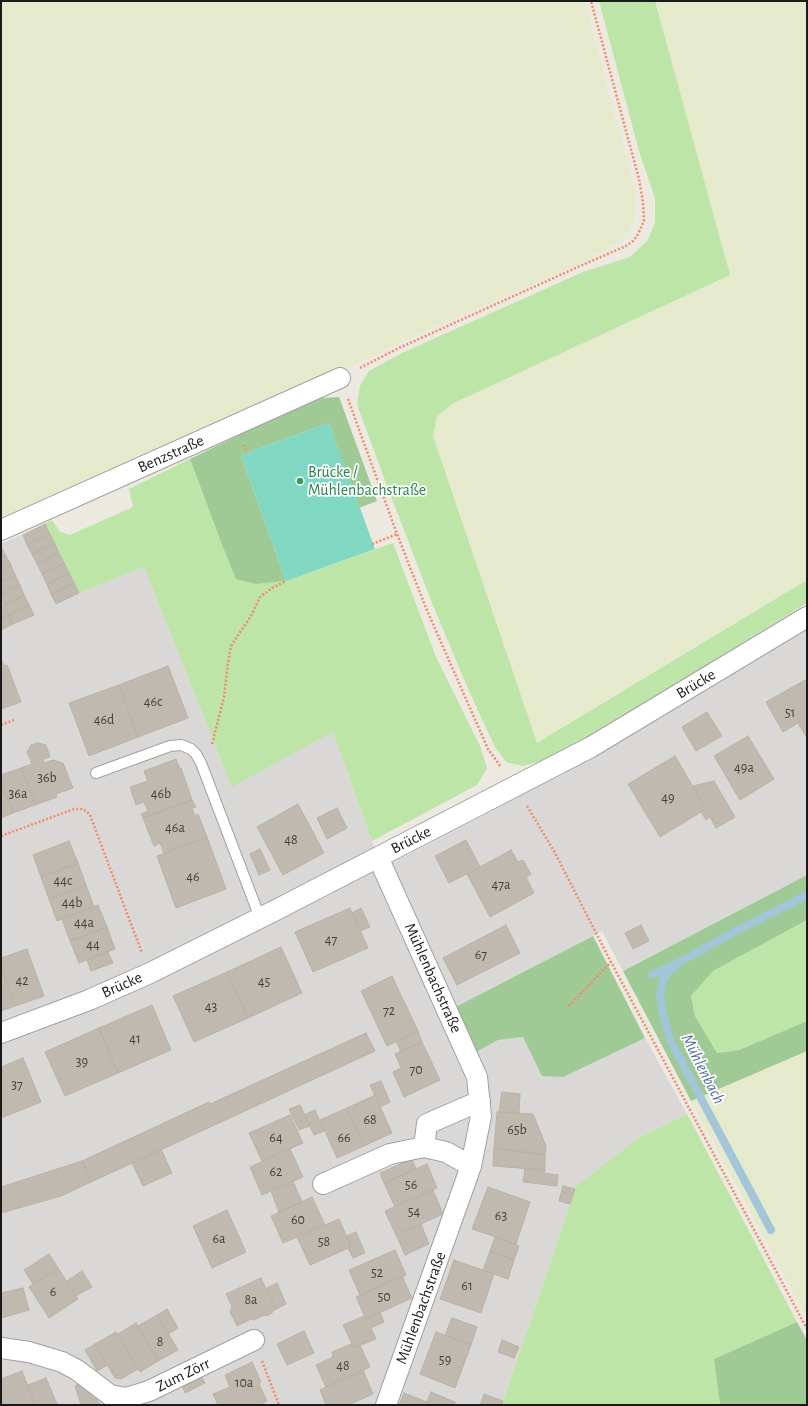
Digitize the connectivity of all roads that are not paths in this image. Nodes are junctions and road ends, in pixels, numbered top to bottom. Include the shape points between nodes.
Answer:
1 (340, 378) road end
2 (1, 530) edge
3 (807, 617) edge
4 (96, 773) dead end
5 (378, 857) junction
6 (260, 918) junction
7 (1, 1033) edge
8 (480, 1101) junction
9 (424, 1147) junction
10 (471, 1166) junction
11 (323, 1184) dead end
12 (254, 1340) road end
13 (1, 1348) edge
14 (386, 1405) edge

1 - 2 street, Benzstraße
3 - 5 street, Brücke via 591,747
4 - 6 lane via 170,746 181,745 191,749 201,764
5 - 6 street, Brücke
5 - 8 street, Mühlenbachstraße via 477,1077
6 - 7 street, Brücke via 150,973 89,1000
8 - 9 street via 427,1124
8 - 10 street, Mühlenbachstraße via 481,1116
9 - 10 street via 446,1152
9 - 11 street via 390,1154
10 - 14 street, Mühlenbachstraße
12 - 13 street, Zum Zörr via 149,1392 126,1398 110,1395 62,1362 29,1352

